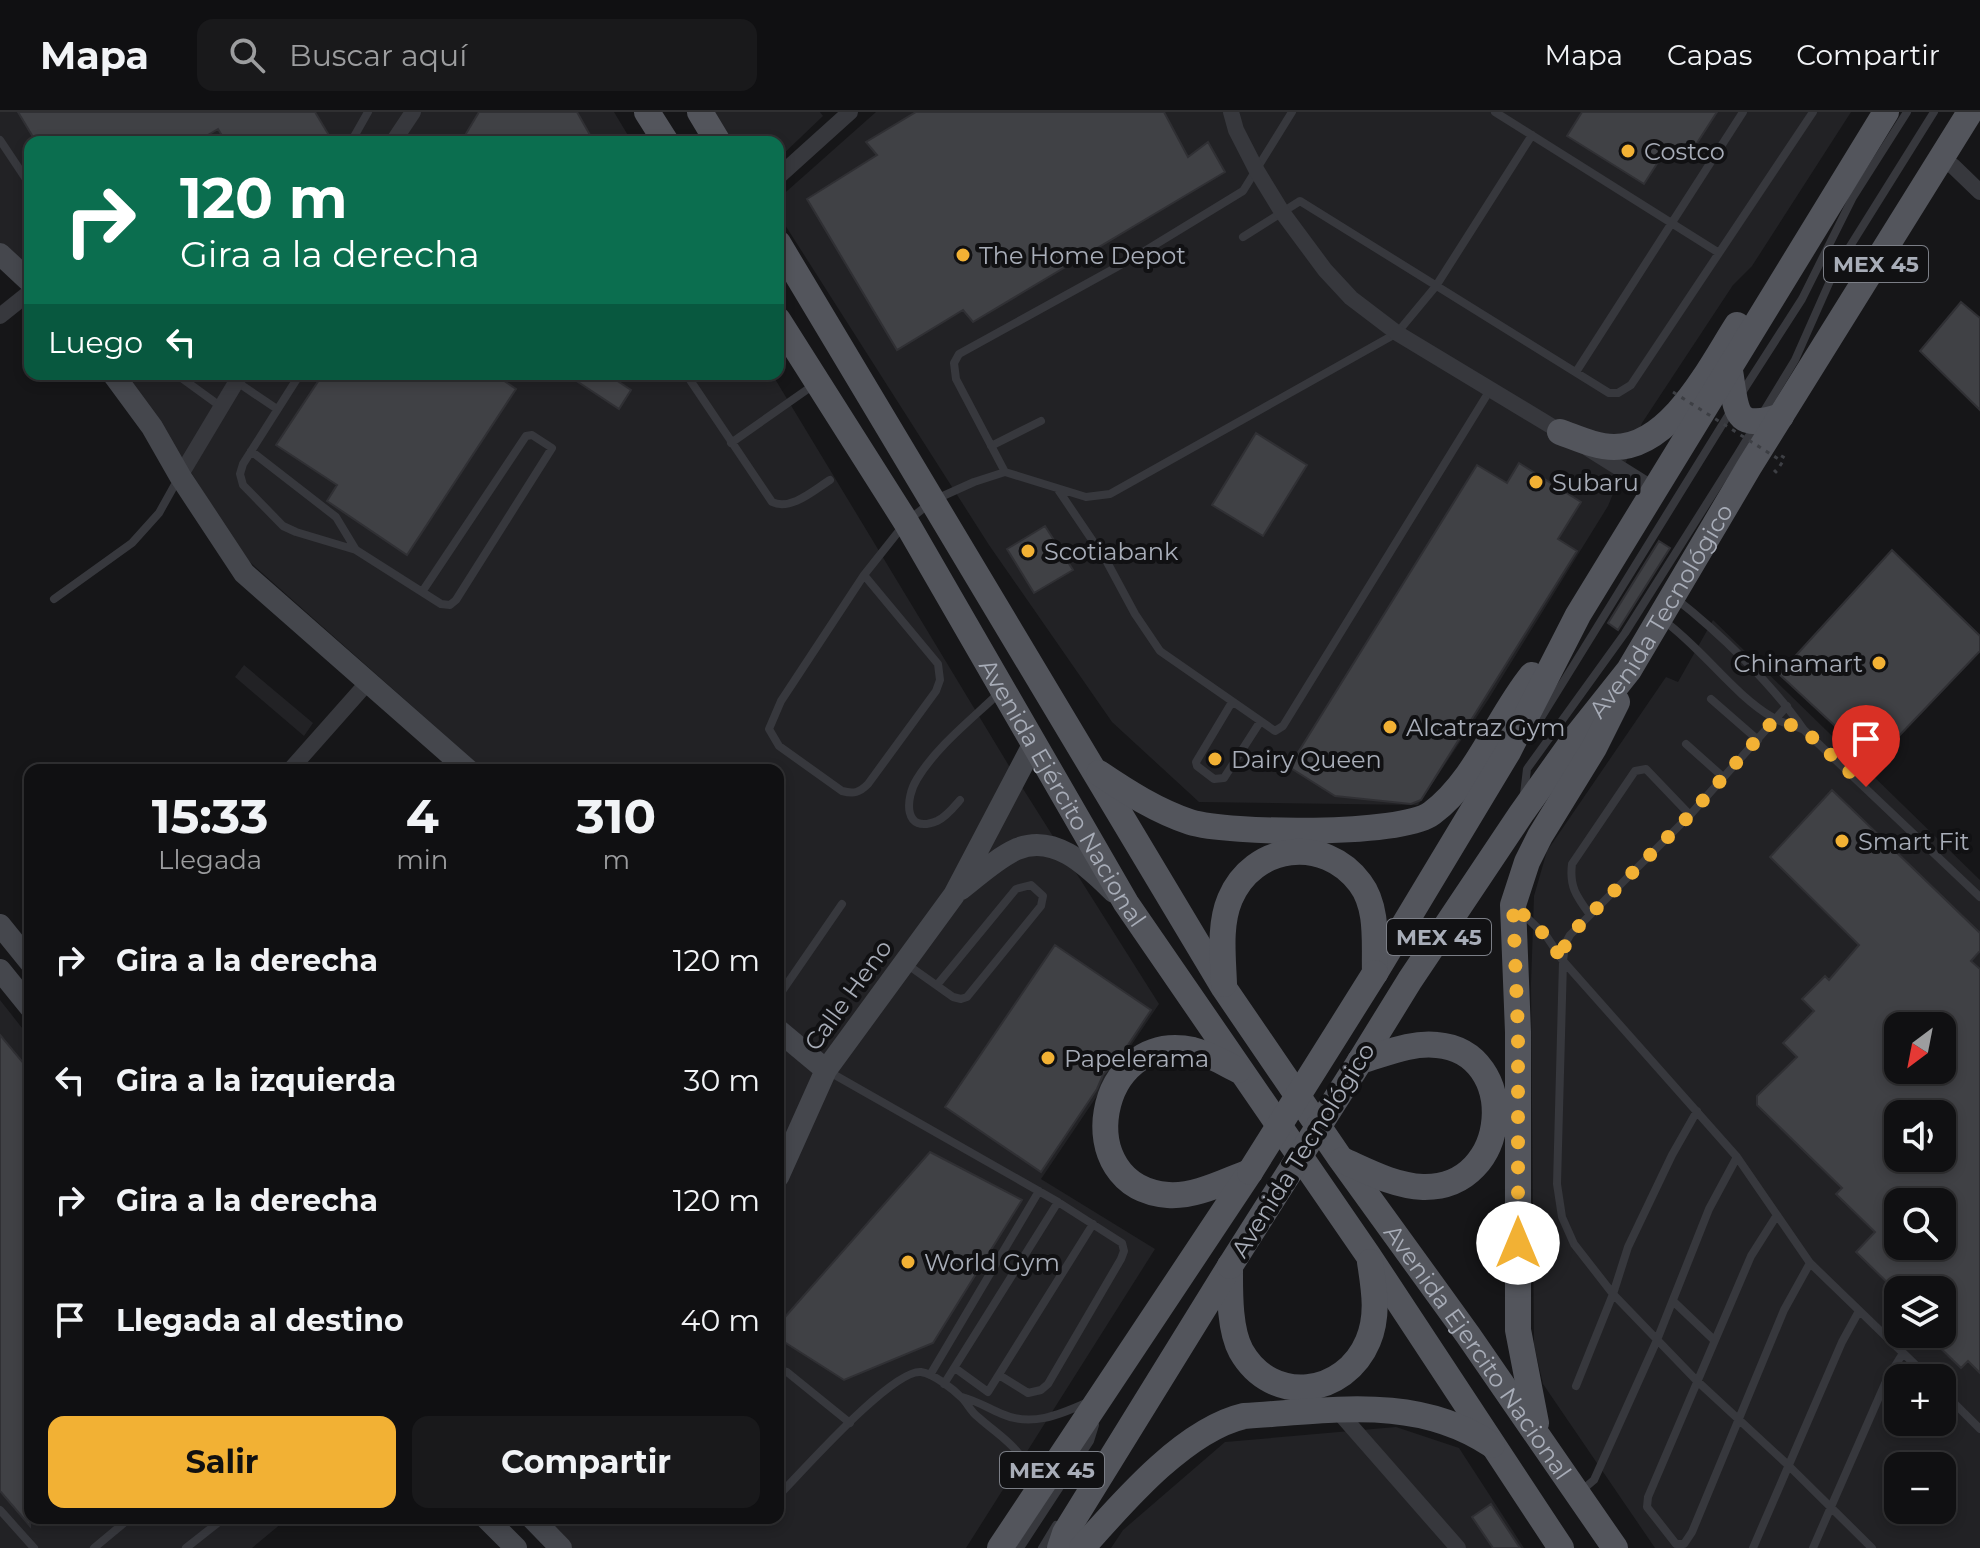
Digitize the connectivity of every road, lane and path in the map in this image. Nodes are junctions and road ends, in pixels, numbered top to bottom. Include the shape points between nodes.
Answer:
1 (368, 112) edge
2 (413, 112) edge
3 (647, 112) edge
4 (700, 112) edge
5 (850, 112) edge
6 (1231, 112) edge
7 (1292, 112) edge
8 (1495, 112) edge
9 (1743, 112) edge
10 (1813, 112) edge
11 (1886, 112) edge
12 (1907, 112) edge
13 (1934, 112) edge
14 (1957, 112) edge
15 (1970, 112) edge
16 (1532, 135) junction
17 (354, 136) edge
18 (397, 136) edge
19 (662, 136) edge
20 (714, 136) edge
21 (0, 140) edge
22 (1947, 150) junction
23 (1257, 171) junction
24 (784, 172) edge
25 (24, 176) edge
26 (1980, 192) edge
27 (1282, 212) junction
28 (1671, 224) junction
29 (1243, 237) dead end
30 (1801, 249) junction
31 (784, 253) edge
32 (1719, 253) junction
33 (0, 254) edge
34 (24, 276) edge
35 (1436, 286) junction
36 (24, 297) edge
37 (0, 316) edge
38 (784, 330) edge
39 (1397, 333) junction
40 (1730, 371) junction
41 (1576, 372) junction
42 (117, 380) edge
43 (184, 380) edge
44 (237, 380) edge
45 (241, 380) edge
46 (296, 380) edge
47 (690, 380) edge
48 (817, 382) junction
49 (1491, 388) junction
50 (1673, 392) dead end
51 (1735, 405) junction
52 (220, 406) junction
53 (277, 409) junction
54 (1781, 416) junction
55 (1041, 421) dead end
56 (1755, 423) junction
57 (1560, 432) junction
58 (731, 443) junction
59 (991, 446) junction
60 (251, 451) junction
61 (1782, 459) dead end
62 (1005, 472) junction
63 (180, 476) junction
64 (830, 480) dead end
65 (1058, 490) junction
66 (1656, 491) junction
67 (934, 500) junction
68 (906, 522) junction
69 (356, 550) junction
70 (864, 575) junction
71 (422, 592) junction
72 (54, 599) dead end
73 (1666, 607) junction
74 (1578, 615) junction
75 (1629, 670) junction
76 (368, 682) junction
77 (1003, 689) junction
78 (1711, 699) dead end
79 (1232, 702) junction
80 (1787, 706) junction
81 (1775, 719) junction
82 (1260, 722) junction
83 (1804, 730) junction
84 (1758, 740) junction
85 (1034, 743) junction
86 (1686, 744) dead end
87 (295, 764) edge
88 (461, 764) edge
89 (1092, 769) junction
90 (1723, 777) junction
91 (1490, 781) junction
92 (960, 800) dead end
93 (1521, 814) junction
94 (1690, 815) junction
95 (954, 895) junction
96 (1980, 897) edge
97 (1126, 903) junction
98 (842, 904) dead end
99 (1513, 905) junction
100 (1590, 915) junction
101 (3, 934) edge
102 (24, 956) edge
103 (1563, 961) junction
104 (904, 963) junction
105 (0, 970) edge
106 (1375, 973) junction
107 (937, 985) junction
108 (784, 988) edge
109 (1224, 988) junction
110 (24, 1000) edge
111 (784, 1035) edge
112 (1360, 1061) junction
113 (826, 1070) junction
114 (1242, 1073) junction
115 (1697, 1111) junction
116 (1737, 1157) junction
117 (1340, 1158) junction
118 (784, 1164) edge
119 (1250, 1172) junction
120 (1039, 1191) junction
121 (1058, 1202) junction
122 (1777, 1215) junction
123 (1093, 1224) junction
124 (1368, 1255) junction
125 (1810, 1263) junction
126 (1230, 1266) junction
127 (1613, 1294) junction
128 (1673, 1301) junction
129 (1859, 1311) junction
130 (1657, 1340) junction
131 (1714, 1340) junction
132 (1903, 1353) junction
133 (1914, 1364) edge
134 (955, 1368) junction
135 (784, 1371) edge
136 (930, 1375) junction
137 (999, 1375) junction
138 (1696, 1380) junction
139 (944, 1384) junction
140 (1576, 1386) dead end
141 (988, 1392) junction
142 (1105, 1393) junction
143 (962, 1397) junction
144 (981, 1402) junction
145 (1956, 1405) edge
146 (1337, 1410) junction
147 (973, 1413) junction
148 (1739, 1419) junction
149 (850, 1423) junction
150 (1980, 1429) edge
151 (1539, 1438) junction
152 (1496, 1448) junction
153 (1788, 1465) junction
154 (1097, 1482) junction
155 (784, 1490) edge
156 (1578, 1494) junction
157 (1034, 1496) junction
158 (1068, 1505) dead end
159 (1831, 1508) junction
160 (0, 1510) edge
161 (1062, 1516) dead end
162 (123, 1524) edge
163 (216, 1524) edge
164 (492, 1524) edge
165 (538, 1524) edge
166 (1557, 1547) edge
167 (34, 1548) edge
168 (94, 1548) edge
169 (186, 1548) edge
170 (516, 1548) edge
171 (561, 1548) edge
172 (1000, 1548) edge
173 (1020, 1548) edge
174 (1042, 1548) edge
175 (1060, 1548) edge
176 (1082, 1548) edge
177 (1458, 1548) edge
178 (1615, 1548) edge
179 (1753, 1548) edge
180 (1813, 1548) edge
181 (1872, 1548) edge

1 - 17 lane
2 - 18 street
3 - 19 main road
4 - 20 main road
5 - 24 street
6 - 23 street
7 - 23 lane
8 - 16 lane
9 - 28 lane
10 - 32 lane
11 - 30 main road, Avenida Tecnológico / MEX 45
12 - 51 lane via 1853,197 1802,299
13 - 56 lane via 1834,272 1795,360
14 - 22 main road
15 - 22 main road, Avenida Tecnológico / MEX 45
16 - 28 lane
16 - 35 lane
21 - 25 lane
22 - 26 street via 1953,166
22 - 54 main road, Avenida Tecnológico / MEX 45
23 - 27 street
23 - 59 lane via 1243,191 1224,203 959,354 956,379
27 - 29 lane
27 - 35 lane via 1300,201
27 - 39 street via 1351,298
28 - 32 lane
28 - 41 lane
30 - 40 main road, Avenida Tecnológico / MEX 45
30 - 57 main road via 1737,325 1689,398 1652,436 1611,447
31 - 67 main road, Avenida Ejército Nacional
32 - 41 lane via 1631,385 1609,393
33 - 34 street
35 - 39 lane
35 - 41 lane
36 - 37 street
38 - 48 main road, Avenida Ejército Nacional
39 - 49 street
39 - 65 lane via 1110,494 1086,497
40 - 51 main road
40 - 66 main road, Avenida Tecnológico / MEX 45
42 - 63 street
43 - 52 lane
44 - 52 street
45 - 53 lane
46 - 53 lane
47 - 58 lane
48 - 58 lane
48 - 68 main road, Avenida Ejército Nacional
49 - 57 street
49 - 82 lane via 1283,726 1275,731
50 - 61 path, bridge
51 - 56 main road
51 - 91 lane via 1515,759
52 - 63 street
53 - 60 lane
54 - 56 main road
54 - 73 main road, Avenida Tecnológico / MEX 45
55 - 59 lane
56 - 93 lane via 1625,633 1527,769
57 - 66 street
58 - 64 lane via 776,505 796,501
59 - 62 lane
60 - 69 lane via 336,517
60 - 69 lane via 240,474 243,485 283,526
62 - 65 lane
62 - 67 lane
63 - 72 lane via 139,536
63 - 76 street via 244,573
65 - 79 lane via 1160,651
66 - 74 main road, Avenida Tecnológico / MEX 45
67 - 68 lane
67 - 89 main road, Avenida Ejército Nacional
68 - 70 lane
68 - 77 main road, Avenida Ejército Nacional
69 - 71 lane
70 - 70 lane via 938,664 940,680 868,784 852,794 779,746 769,729 781,701
71 - 71 lane via 441,604 456,600 552,452 550,446 526,436
73 - 75 main road, Avenida Tecnológico / MEX 45
73 - 80 lane via 1696,615
73 - 81 lane via 1688,638
74 - 89 main road via 1527,680 1458,787 1419,821 1332,830 1231,829 1193,823 1145,802
74 - 91 main road, Avenida Tecnológico / MEX 45
75 - 93 main road, Avenida Tecnológico / MEX 45
75 - 99 main road via 1610,720 1527,862
76 - 87 street
76 - 88 street
77 - 85 main road, Avenida Ejército Nacional
77 - 92 lane via 933,758 907,805 916,821 928,823 939,821
78 - 84 lane
79 - 82 lane
79 - 82 lane via 1196,762 1214,779 1224,778
80 - 81 lane
80 - 83 lane
81 - 83 lane
81 - 84 lane
83 - 96 lane
84 - 90 lane
85 - 95 street, Calle Heno
85 - 97 main road, Avenida Ejército Nacional
86 - 90 lane
89 - 109 main road, Avenida Ejército Nacional
90 - 94 lane
91 - 106 main road, Avenida Tecnológico / MEX 45
93 - 112 main road, Avenida Tecnológico / MEX 45
94 - 100 lane
94 - 100 lane via 1646,769 1635,771 1572,864 1573,892
95 - 97 street, Calle Heno via 1018,848 1039,846 1060,849 1083,863
95 - 104 street, Calle Heno
97 - 114 main road, Avenida Ejército Nacional
98 - 108 lane
99 - 103 lane via 1547,937
99 - 151 main road via 1518,1330
100 - 103 lane via 1570,935
101 - 102 street
103 - 115 lane
103 - 127 lane via 1557,1184 1562,1217 1574,1244
104 - 107 lane
104 - 113 street, Calle Heno
105 - 110 street
106 - 109 main road via 1374,924 1361,884 1332,860 1295,851 1257,863 1231,897 1225,915
106 - 119 main road, Avenida Tecnológico / MEX 45, bridge
107 - 107 lane via 953,997 967,997 1041,906 1040,891 1031,885 1016,889
109 - 117 main road, Avenida Ejército Nacional
111 - 113 street
112 - 117 main road via 1417,1046 1451,1048 1486,1078 1496,1098 1495,1122 1476,1166 1447,1184 1406,1184
112 - 126 main road, Avenida Tecnológico / MEX 45, bridge
113 - 118 street, Calle Heno
113 - 120 lane
114 - 119 main road via 1193,1050 1149,1054 1128,1068 1114,1088 1104,1125 1116,1165 1145,1189 1184,1194
114 - 124 main road, Avenida Ejército Nacional
115 - 116 lane
115 - 127 lane via 1628,1247
116 - 122 lane
116 - 128 lane via 1709,1209
117 - 151 main road, Avenida Ejercito Nacional
119 - 142 main road, Avenida Tecnológico / MEX 45
120 - 121 lane
120 - 136 lane
121 - 123 lane
121 - 134 lane
122 - 125 lane
122 - 131 lane via 1751,1256
123 - 137 lane
123 - 137 lane via 1122,1243 1124,1251 1048,1384 1028,1393
124 - 126 main road via 1375,1304 1368,1341 1344,1373 1310,1389 1275,1382 1241,1350 1230,1301
124 - 152 main road, Avenida Ejercito Nacional
125 - 129 lane
125 - 148 lane via 1784,1310
126 - 154 main road, Avenida Tecnológico / MEX 45
127 - 130 lane
127 - 140 lane
128 - 130 lane
128 - 131 lane
129 - 132 lane
129 - 153 lane
130 - 138 lane
130 - 156 lane via 1594,1480
131 - 138 lane
132 - 133 lane
132 - 159 lane
134 - 139 lane
134 - 141 lane
135 - 149 lane
136 - 139 lane
136 - 149 lane via 919,1372 898,1380
137 - 141 lane
138 - 148 lane
138 - 148 lane via 1647,1502 1676,1544 1684,1544 1692,1532
139 - 143 lane
141 - 144 lane
142 - 144 lane via 1065,1413 1037,1419 1015,1418
142 - 157 main road, Avenida Tecnológico / MEX 45
142 - 173 lane via 1090,1441
143 - 144 lane
143 - 147 lane
144 - 147 lane
145 - 150 lane
146 - 152 main road via 1421,1414 1472,1432
146 - 176 main road via 1244,1416 1215,1425 1132,1492
146 - 177 street
147 - 157 lane via 1023,1456
148 - 153 lane
149 - 155 lane
151 - 156 main road, Avenida Ejercito Nacional
152 - 166 main road, Avenida Ejercito Nacional
153 - 159 lane
153 - 179 lane
154 - 158 lane
154 - 175 main road, Avenida Tecnológico / MEX 45
156 - 178 main road, Avenida Ejercito Nacional
157 - 172 main road, Avenida Tecnológico / MEX 45
159 - 180 lane
159 - 181 lane
160 - 167 lane
161 - 174 lane
162 - 168 lane
163 - 169 lane
164 - 170 street
165 - 171 street

